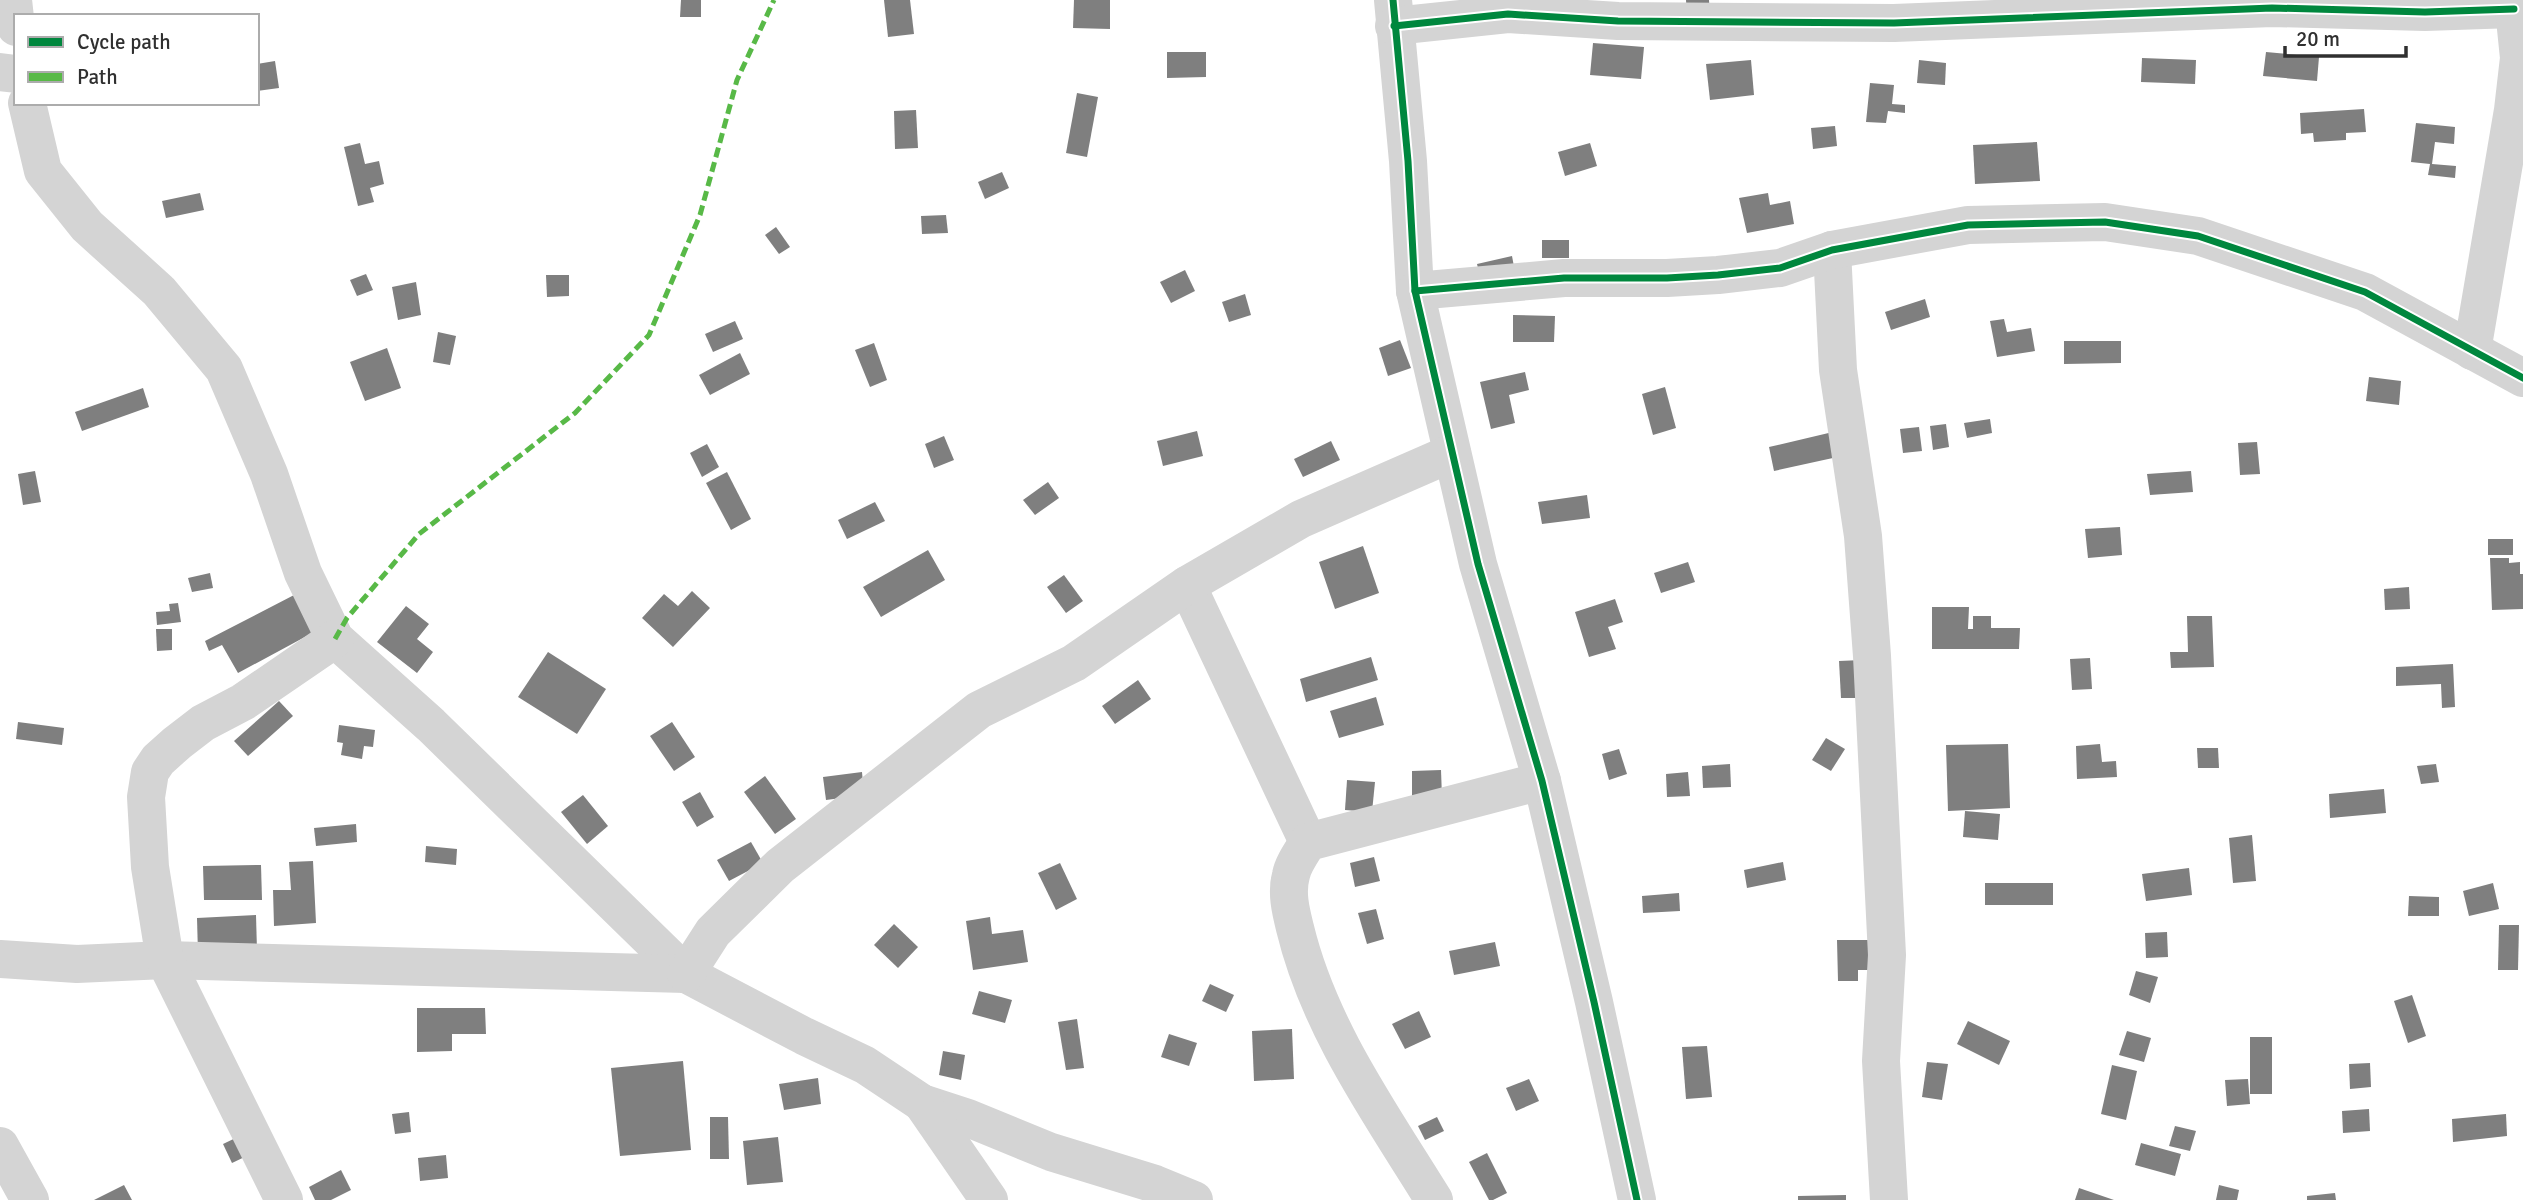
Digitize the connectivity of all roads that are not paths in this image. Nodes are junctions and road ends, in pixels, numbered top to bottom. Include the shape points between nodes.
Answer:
1 (2519, 9) edge
2 (1394, 13) edge
3 (27, 105) edge
4 (1832, 250) junction
5 (1415, 290) junction
6 (2472, 351) junction
7 (2523, 378) edge
8 (1452, 453) junction
9 (1187, 586) junction
10 (335, 639) junction
11 (1542, 781) junction
12 (1308, 842) junction
13 (0, 959) edge
14 (165, 960) junction
15 (686, 974) junction
16 (922, 1103) junction
17 (0, 1146) edge
18 (30, 1200) edge
19 (284, 1200) edge
20 (989, 1200) edge
21 (1195, 1200) edge
22 (1434, 1200) edge
23 (1637, 1200) edge
24 (1889, 1200) edge

1 - 2 street via 2272,8 1894,23 1618,22 1508,14
1 - 6 street via 2513,110
2 - 5 street
3 - 10 street via 43,171 87,226 159,291 224,369 269,474 303,573
4 - 5 street via 1780,268 1718,275 1564,278
4 - 6 street via 1968,225 2105,222 2198,236 2365,292
4 - 24 street via 1838,370 1863,536 1872,656 1887,955 1881,1061
5 - 8 street
6 - 7 street
8 - 9 street via 1301,519
8 - 11 street via 1478,564
9 - 12 street
9 - 15 street via 1074,663 979,710 780,866 713,932
10 - 14 street via 243,702 202,723 150,772 146,824
10 - 15 street via 431,725
11 - 12 street
11 - 23 street
12 - 22 street via 1291,875 1289,902 1317,997 1361,1082
13 - 14 street via 78,964
14 - 15 street
14 - 19 street
15 - 16 street via 864,1065
16 - 20 street
16 - 21 street
17 - 18 street

